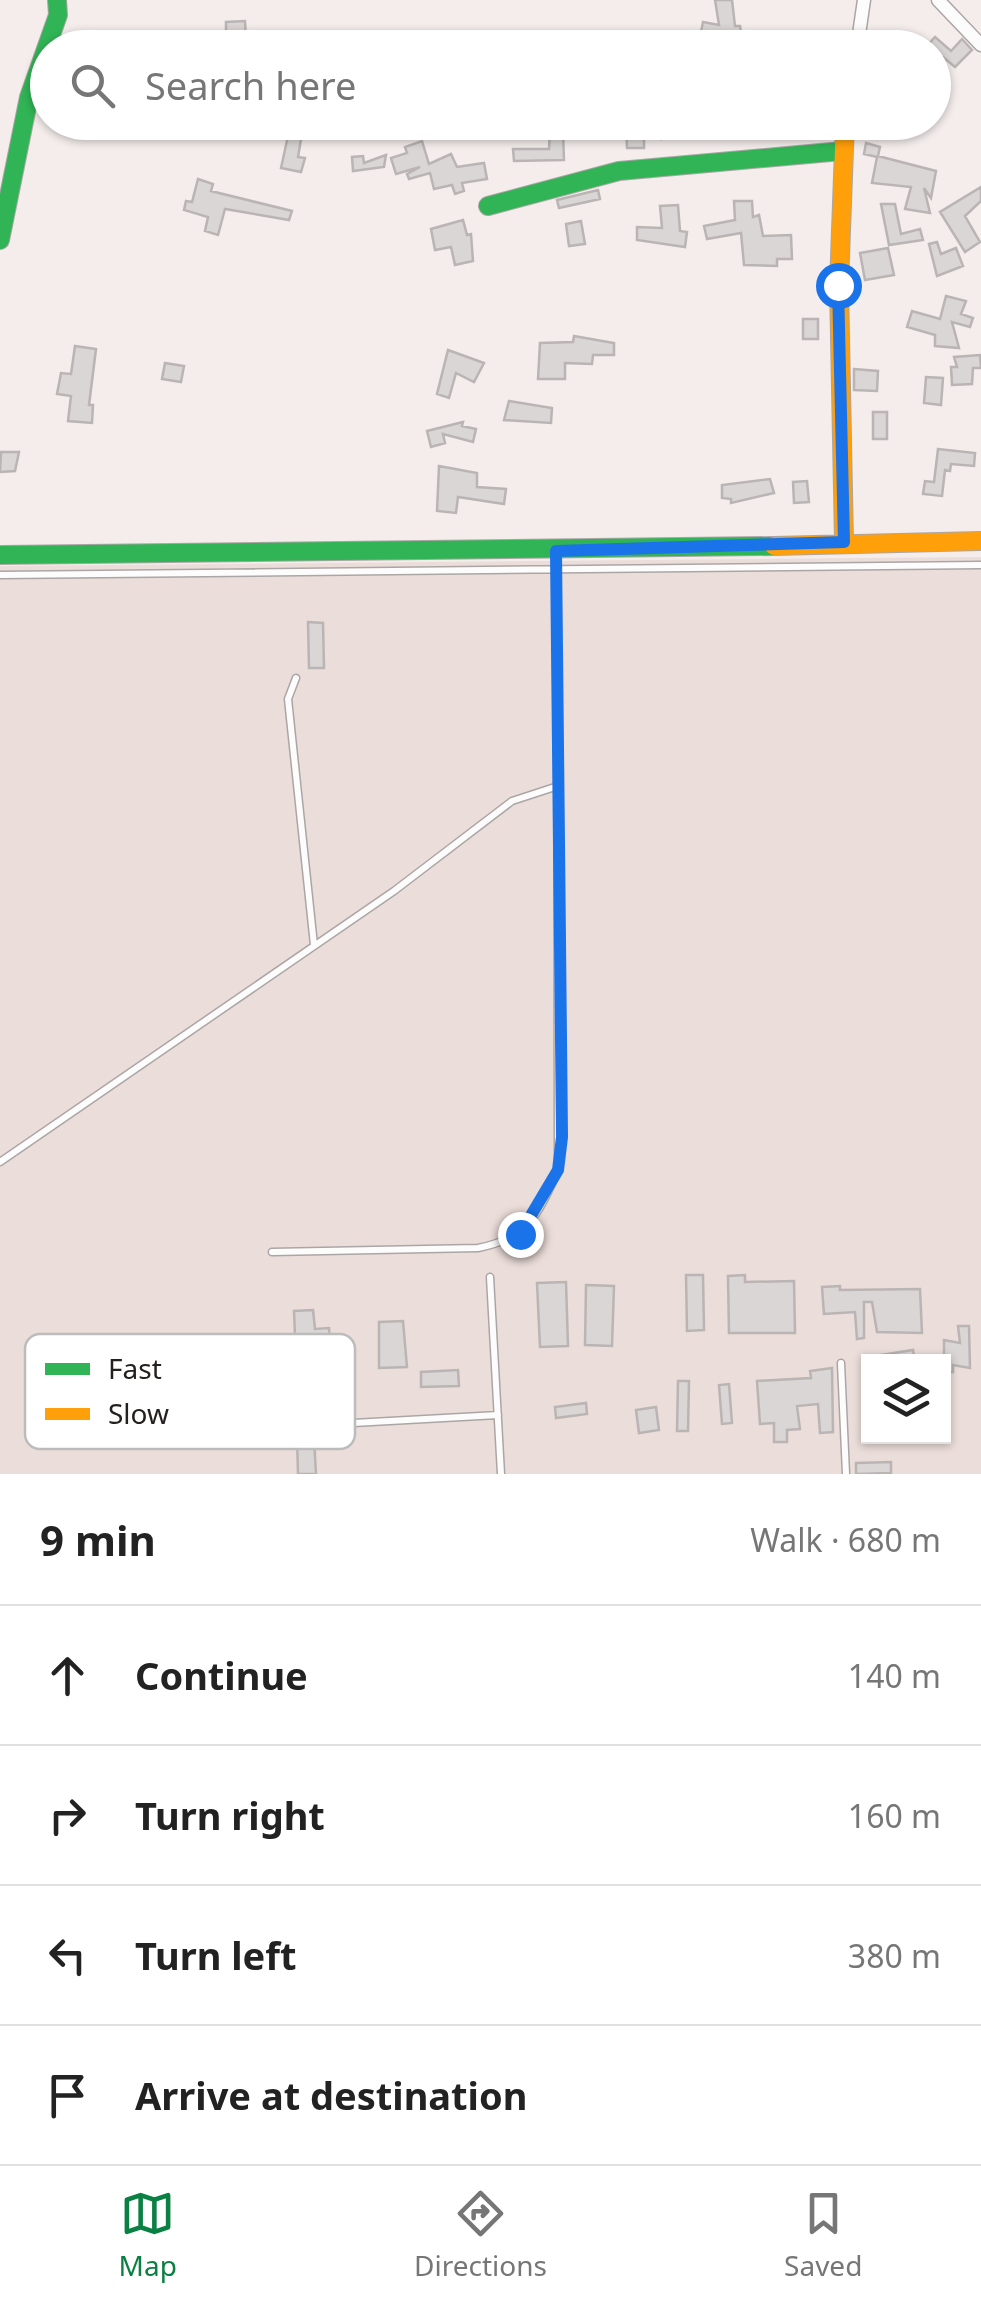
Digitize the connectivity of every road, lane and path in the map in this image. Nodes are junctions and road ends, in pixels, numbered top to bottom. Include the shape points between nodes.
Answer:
1 (57, 0) edge
2 (864, 0) edge
3 (938, 0) edge
4 (53, 30) edge
5 (860, 30) edge
6 (981, 45) edge
7 (30, 94) edge
8 (843, 140) edge
9 (842, 151) junction
10 (488, 206) dead end
11 (0, 240) edge
12 (981, 541) edge
13 (844, 542) junction
14 (0, 555) edge
15 (557, 561) junction
16 (981, 565) edge
17 (0, 575) edge
18 (296, 678) dead end
19 (558, 786) junction
20 (314, 946) junction
21 (0, 1162) edge
22 (272, 1252) dead end
23 (490, 1277) dead end
24 (841, 1362) dead end
25 (498, 1415) junction
26 (355, 1423) edge
27 (501, 1474) edge
28 (846, 1474) edge

1 - 4 street
2 - 5 street
3 - 6 street
7 - 11 street
8 - 9 street
9 - 10 street via 619,171
9 - 13 street
12 - 13 street
13 - 15 street
14 - 15 street
15 - 16 lane
15 - 17 lane
15 - 19 lane
18 - 20 lane via 288,699
19 - 20 lane via 512,800
19 - 22 lane via 562,1137 558,1170 533,1218 506,1242 478,1248
20 - 21 lane
23 - 25 lane
24 - 28 lane
25 - 26 lane
25 - 27 lane

